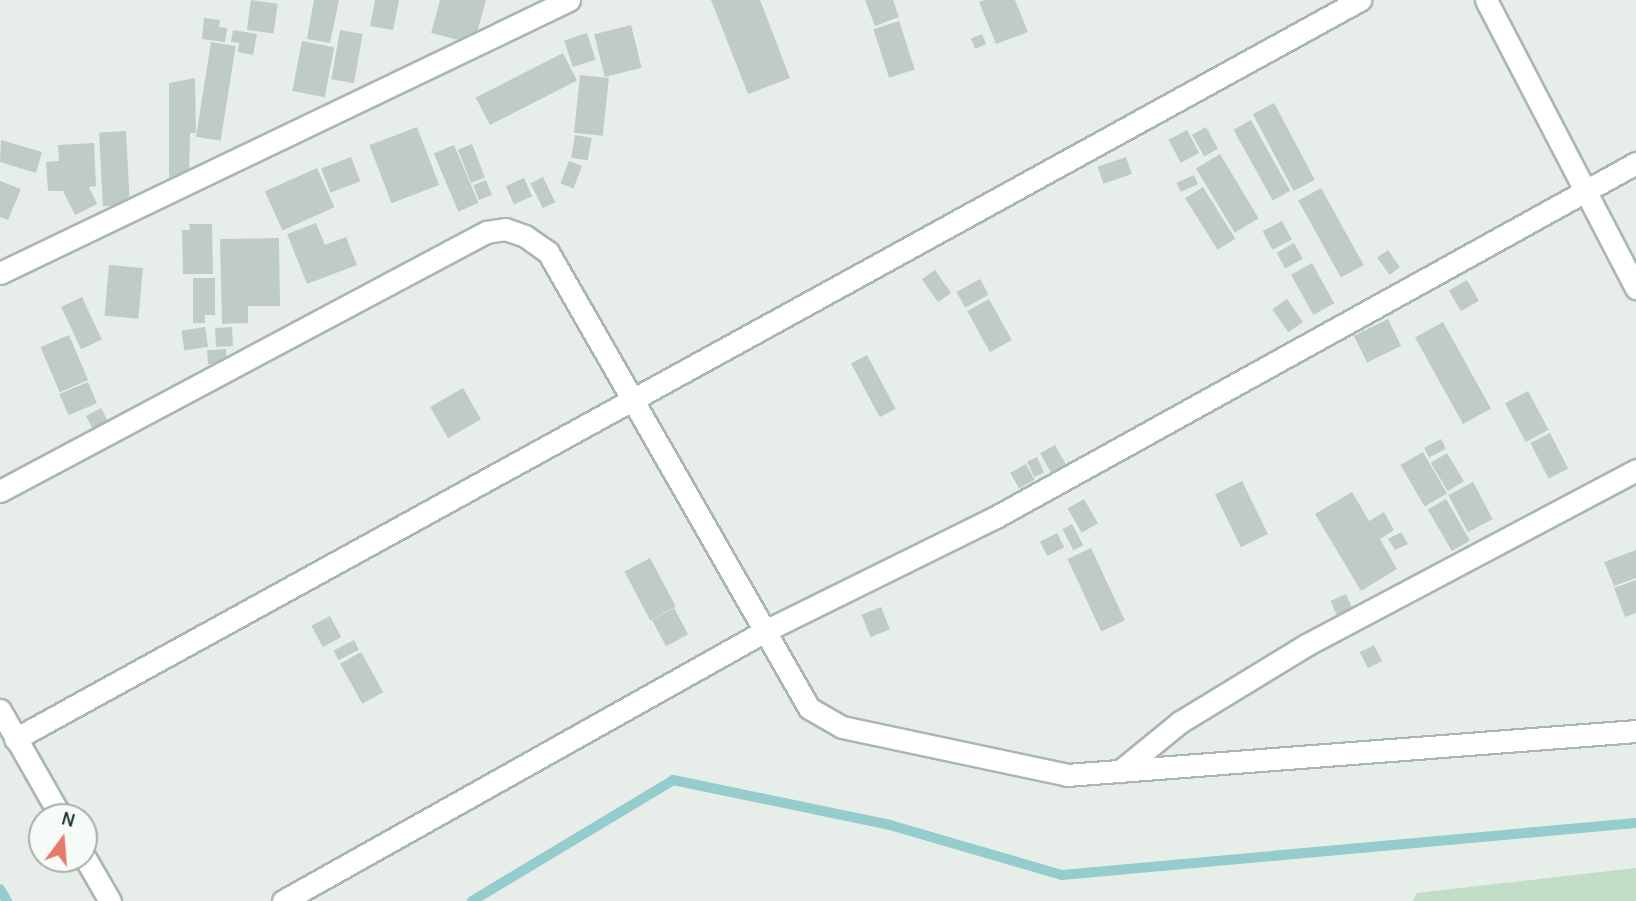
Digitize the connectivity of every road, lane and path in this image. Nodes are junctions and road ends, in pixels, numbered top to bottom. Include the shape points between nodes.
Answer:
1 (569, 0) edge
2 (1360, 0) edge
3 (1486, 0) edge
4 (1636, 163) edge
5 (1583, 191) junction
6 (0, 273) edge
7 (1636, 288) edge
8 (631, 398) junction
9 (1636, 470) edge
10 (0, 491) edge
11 (765, 631) junction
12 (0, 710) edge
13 (1636, 731) edge
14 (15, 739) junction
15 (1120, 771) junction
16 (53, 803) edge
17 (94, 873) edge
18 (110, 901) edge
19 (283, 901) edge

1 - 6 street
2 - 8 street
3 - 5 street
4 - 5 street
5 - 7 street
5 - 11 street via 994,518
8 - 10 street via 548,252 505,229 485,232
8 - 11 street
8 - 14 street
9 - 15 street via 1306,645 1180,722
11 - 15 street via 809,708 842,727 1066,775
11 - 19 street
12 - 14 street
13 - 15 street
14 - 16 street
17 - 18 street

